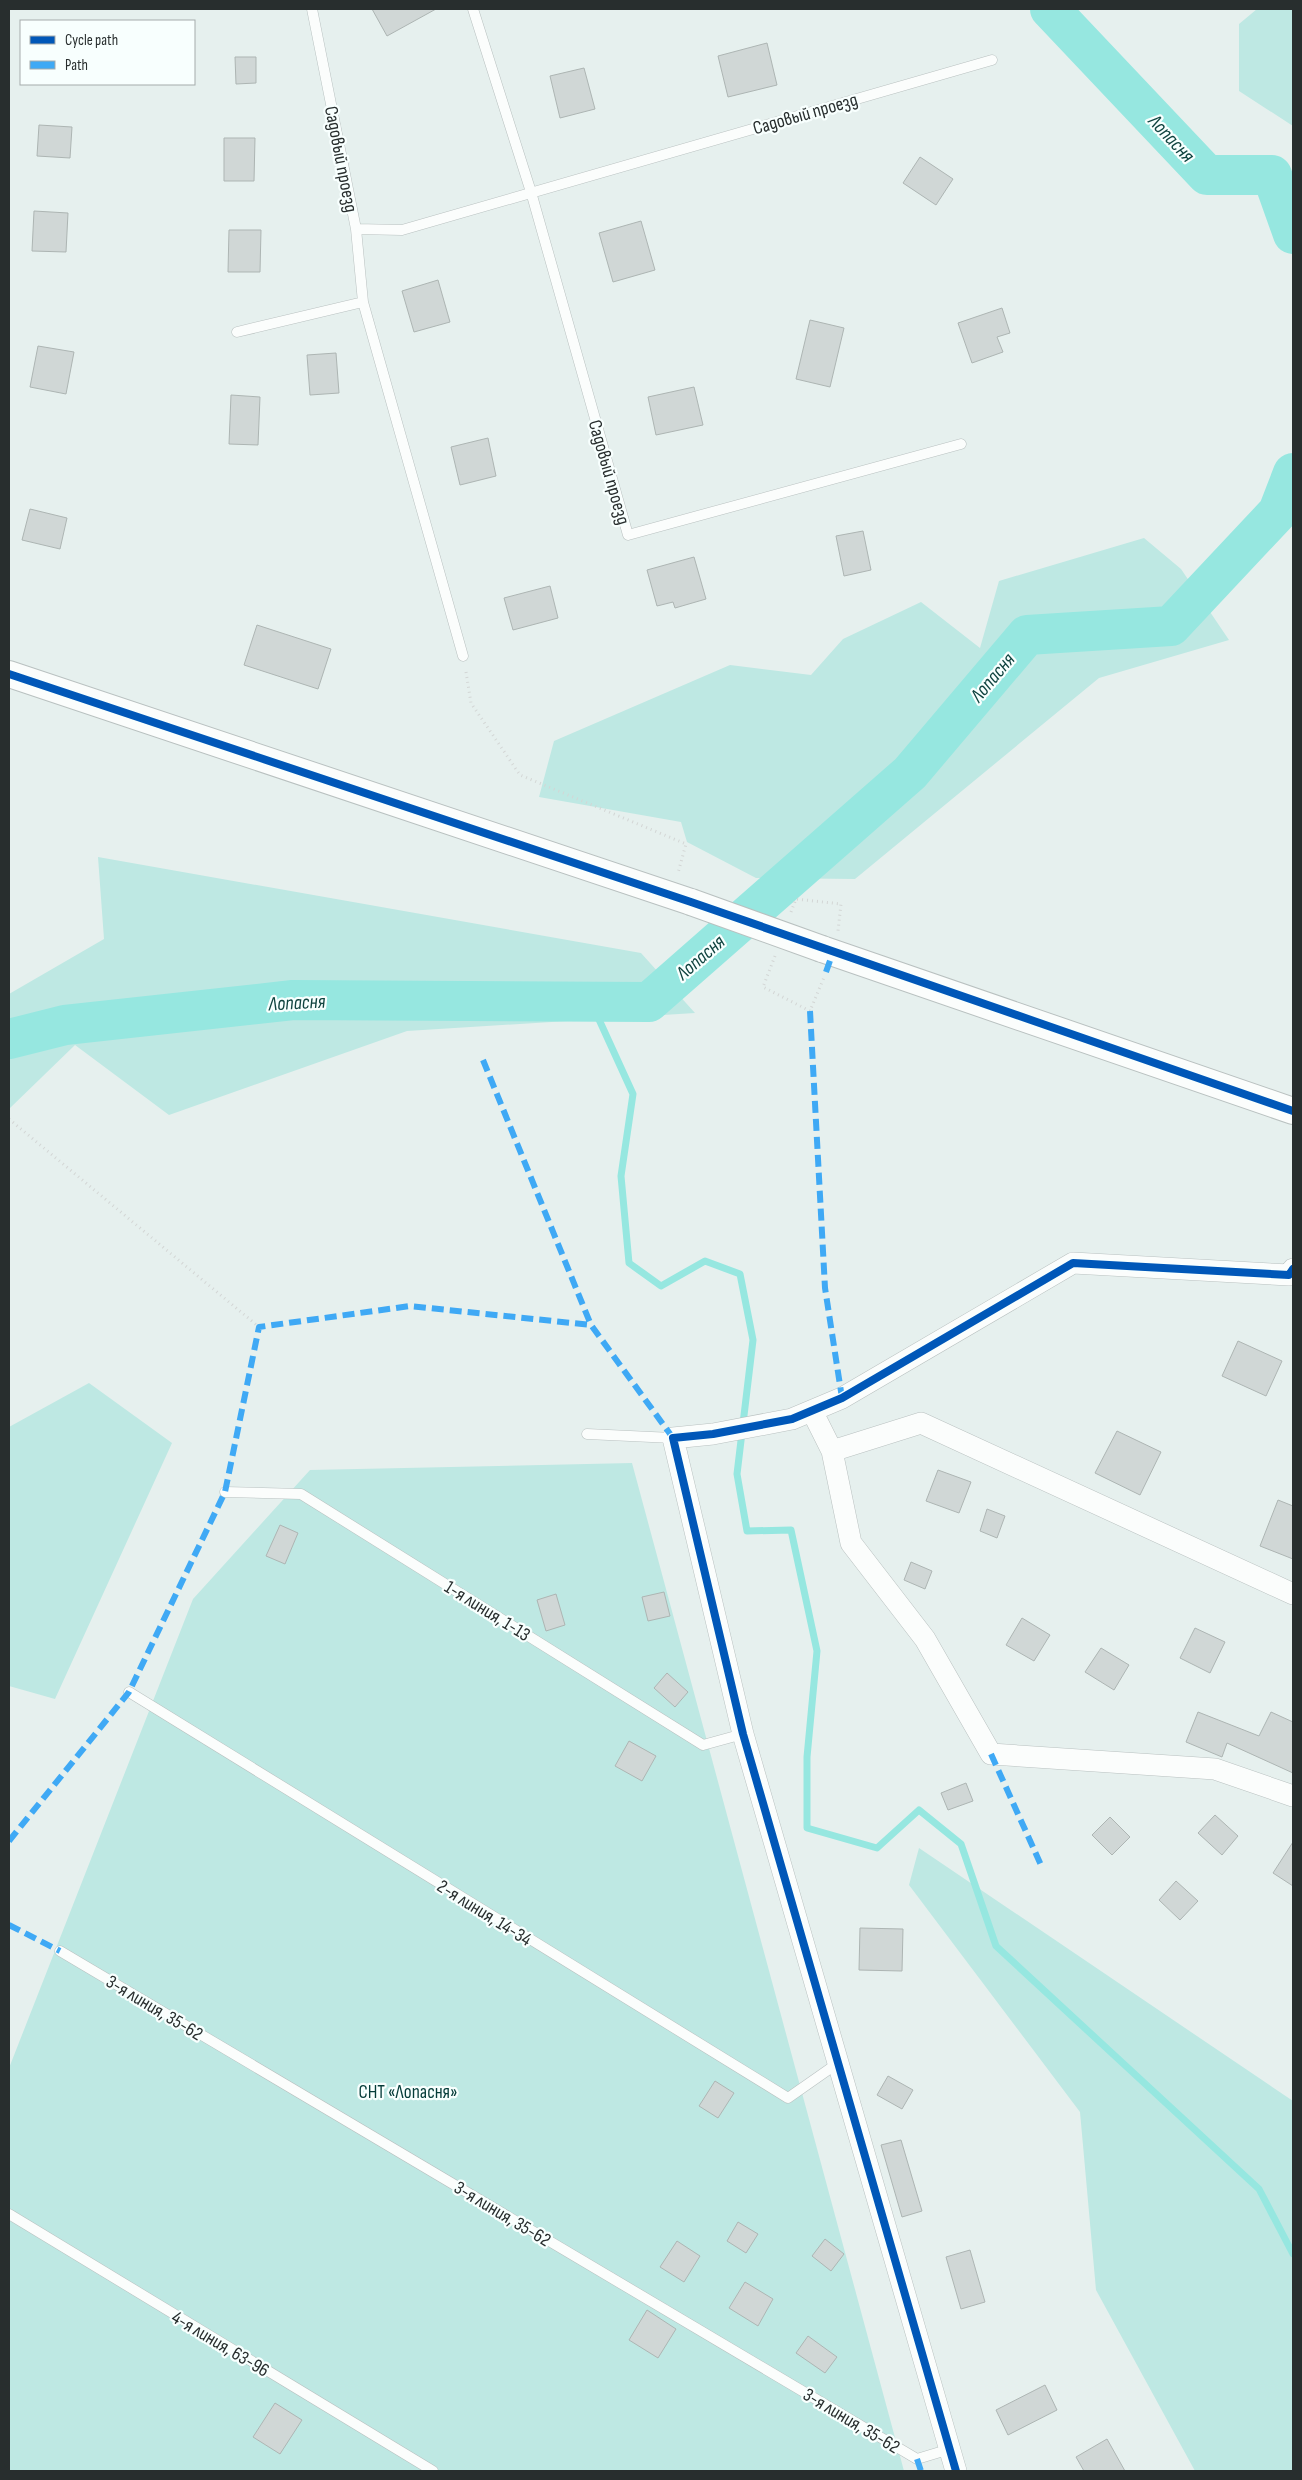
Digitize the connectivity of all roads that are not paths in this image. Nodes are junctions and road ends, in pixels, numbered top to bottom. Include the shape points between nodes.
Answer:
1 (312, 9) edge
2 (473, 9) edge
3 (992, 60) dead end
4 (531, 192) junction
5 (356, 229) junction
6 (363, 302) junction
7 (237, 332) dead end
8 (961, 444) dead end
9 (463, 656) road end
10 (9, 674) edge
11 (1293, 1111) edge
12 (1292, 1274) edge
13 (812, 1411) junction
14 (587, 1434) dead end
15 (673, 1438) junction
16 (832, 1451) junction
17 (225, 1492) dead end
18 (1293, 1594) edge
19 (129, 1692) dead end
20 (743, 1734) junction
21 (1293, 1796) edge
22 (60, 1951) dead end
23 (839, 2062) junction
24 (9, 2214) edge
25 (950, 2449) junction
26 (433, 2471) edge
27 (956, 2471) edge

1 - 5 lane, Садовый проезд
2 - 4 lane, Садовый проезд
3 - 4 lane, Садовый проезд
4 - 5 lane via 402,230
4 - 8 lane, Садовый проезд via 628,535
5 - 6 lane, Садовый проезд
6 - 7 lane
6 - 9 lane, Садовый проезд
10 - 11 street, bridge via 691,902 824,961
12 - 13 street via 1073,1263 842,1398
13 - 15 street via 792,1419
13 - 16 street
14 - 15 lane
15 - 20 street
16 - 18 street via 921,1423
16 - 21 street via 851,1543 925,1639 991,1754 1215,1769
17 - 20 lane, 1-я линия, 1-13 via 301,1494 704,1745
19 - 23 lane, 2-я линия, 14-34 via 788,2098
20 - 23 street
22 - 25 lane, 3-я линия, 35-62 via 917,2459
23 - 25 street
24 - 26 lane, 4-я линия, 63-96
25 - 27 street

